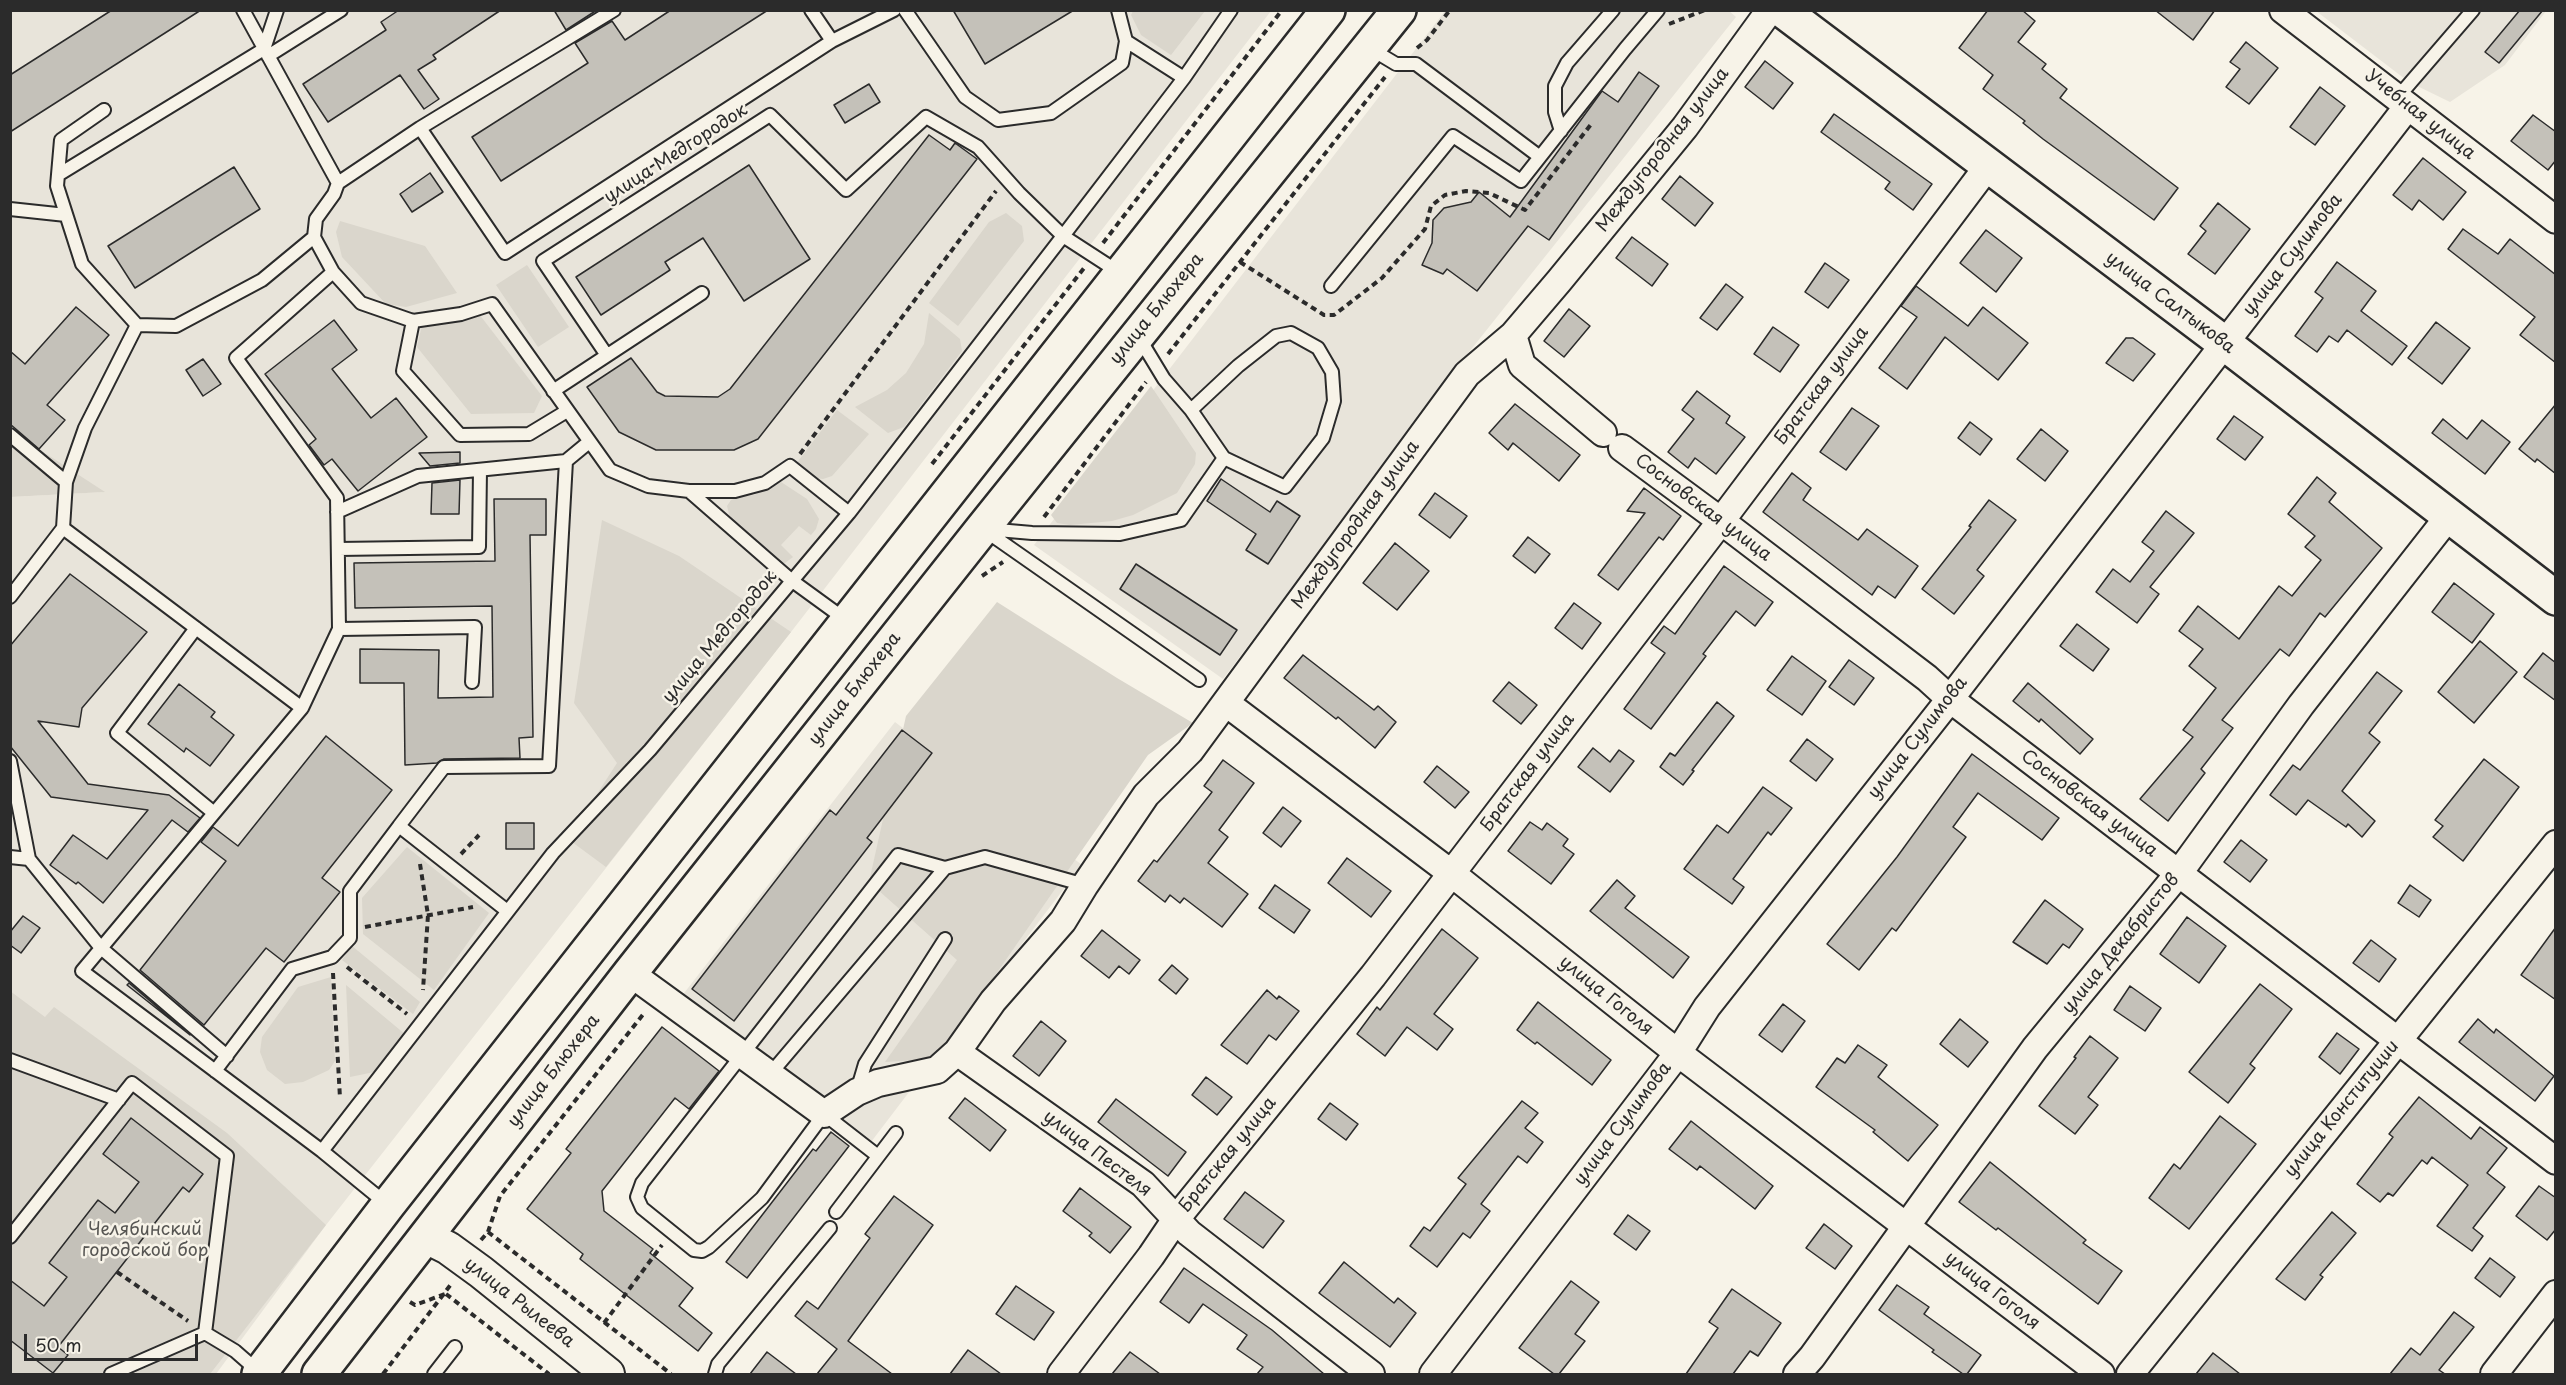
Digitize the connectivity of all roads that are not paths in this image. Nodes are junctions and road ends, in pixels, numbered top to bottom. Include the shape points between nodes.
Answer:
1 (243, 10) edge
2 (277, 10) edge
3 (340, 10) edge
4 (614, 10) edge
5 (812, 10) edge
6 (894, 10) edge
7 (905, 10) edge
8 (1118, 10) edge
9 (1231, 10) edge
10 (1328, 10) edge
11 (1399, 10) edge
12 (1613, 10) edge
13 (1658, 10) edge
14 (1770, 10) edge
15 (1782, 10) edge
16 (2283, 10) edge
17 (2473, 10) edge
18 (831, 41) junction
19 (1126, 41) junction
20 (266, 52) junction
21 (1383, 56) junction
22 (1184, 78) junction
23 (2403, 102) junction
24 (104, 110) dead end
25 (420, 129) junction
26 (1561, 131) junction
27 (1540, 157) junction
28 (1988, 166) junction
29 (58, 175) junction
30 (338, 183) junction
31 (10, 209) edge
32 (66, 215) junction
33 (2556, 220) edge
34 (1064, 236) junction
35 (314, 237) junction
36 (333, 272) junction
37 (1121, 274) junction
38 (1331, 286) dead end
39 (702, 293) dead end
40 (413, 321) junction
41 (136, 325) junction
42 (1137, 334) junction
43 (1513, 335) junction
44 (2224, 343) junction
45 (606, 354) junction
46 (553, 391) junction
47 (1191, 410) junction
48 (567, 411) junction
49 (10, 435) edge
50 (589, 442) junction
51 (1224, 458) junction
52 (566, 461) junction
53 (480, 470) junction
54 (66, 482) junction
55 (689, 491) junction
56 (337, 512) junction
57 (849, 513) junction
58 (2449, 516) junction
59 (1721, 521) junction
60 (63, 528) junction
61 (982, 529) junction
62 (338, 549) junction
63 (791, 580) junction
64 (10, 597) edge
65 (2556, 598) edge
66 (848, 621) junction
67 (196, 628) junction
68 (339, 629) junction
69 (1199, 680) dead end
70 (472, 682) dead end
71 (1950, 699) junction
72 (1226, 703) junction
73 (302, 708) junction
74 (10, 761) edge
75 (214, 813) junction
76 (399, 826) junction
77 (2556, 844) edge
78 (10, 857) edge
79 (29, 859) junction
80 (945, 868) junction
81 (1451, 873) junction
82 (2179, 873) junction
83 (1085, 885) junction
84 (502, 906) junction
85 (945, 939) dead end
86 (101, 948) junction
87 (630, 973) junction
88 (2397, 1040) junction
89 (957, 1052) junction
90 (1678, 1053) junction
91 (743, 1054) junction
92 (227, 1056) junction
93 (10, 1060) edge
94 (215, 1071) junction
95 (771, 1073) junction
96 (857, 1092) junction
97 (119, 1100) junction
98 (824, 1114) junction
99 (896, 1133) dead end
100 (322, 1151) junction
101 (878, 1156) junction
102 (2556, 1161) edge
103 (388, 1205) junction
104 (836, 1212) dead end
105 (1176, 1219) junction
106 (1906, 1225) junction
107 (830, 1228) dead end
108 (10, 1237) edge
109 (426, 1237) junction
110 (2556, 1294) edge
111 (205, 1333) junction
112 (455, 1347) dead end
113 (2152, 1347) junction
114 (111, 1374) edge
115 (260, 1374) edge
116 (319, 1374) edge
117 (434, 1374) edge
118 (608, 1374) edge
119 (715, 1374) edge
120 (1061, 1374) edge
121 (1371, 1374) edge
122 (1433, 1374) edge
123 (1797, 1374) edge
124 (2101, 1374) edge
125 (2130, 1374) edge
126 (2151, 1374) edge
127 (2494, 1374) edge

1 - 20 lane
2 - 20 lane
3 - 20 lane
4 - 25 lane
5 - 18 lane
6 - 18 lane
7 - 19 lane via 965,97 998,120 1051,113 1122,63
8 - 19 lane
9 - 22 lane, улица Медгородок
10 - 37 main road
11 - 21 main road, улица Блюхера
12 - 26 lane via 1567,63 1555,86 1555,112
13 - 26 lane
14 - 43 street, Междугородная улица via 1685,127
15 - 28 main road, улица Салтыкова
16 - 23 street, Учебная улица
17 - 23 lane via 2409,82
18 - 25 lane via 505,253
19 - 22 lane
20 - 29 lane
20 - 30 lane
21 - 27 lane via 1416,64
21 - 42 main road, улица Блюхера
22 - 34 lane, улица Медгородок
23 - 33 street, Учебная улица
23 - 44 street, улица Сулимова
24 - 29 lane via 61,140
25 - 30 lane
26 - 27 lane
27 - 38 lane via 1521,181 1453,136
28 - 44 main road, улица Салтыкова
28 - 59 street, Братская улица
29 - 32 lane via 57,186
30 - 35 lane via 316,219
31 - 32 lane
32 - 41 lane via 82,264
34 - 37 lane, улица Медгородок
34 - 45 lane, улица Медгородок via 978,147 926,117 846,190 770,115 543,261
34 - 57 lane, улица Медгородок
35 - 36 lane
35 - 41 lane via 262,279 176,326
36 - 40 lane via 361,303
36 - 56 lane via 236,358 337,498
37 - 66 main road
39 - 45 lane
40 - 46 lane via 461,314 492,304
40 - 48 lane via 403,371 460,435 529,434
41 - 54 lane via 85,428
42 - 47 lane via 1164,379
42 - 61 main road, улица Блюхера
43 - 59 street, Сосновская улица via 1522,365 1612,441
43 - 72 street, Междугородная улица via 1467,374
44 - 58 main road, улица Салтыкова
44 - 71 street, улица Сулимова
45 - 46 lane
46 - 48 lane
47 - 51 lane
47 - 51 lane via 1276,336 1291,333 1318,348 1332,372 1334,401 1323,438 1286,487
48 - 50 lane
49 - 54 lane
50 - 52 lane
50 - 55 lane via 610,470 648,486
51 - 61 lane via 1181,520 1120,534
52 - 53 lane
52 - 76 lane via 549,766 444,767
53 - 56 lane via 418,476
53 - 62 lane via 479,547
54 - 60 lane
55 - 57 lane via 735,491 765,483 790,466
55 - 63 lane
56 - 62 lane
57 - 63 lane, улица Медгородок
58 - 65 main road, улица Салтыкова
58 - 82 street, улица Декабристов via 2301,705
59 - 71 street, Сосновская улица
59 - 81 street, Братская улица
60 - 64 lane
60 - 67 lane
61 - 69 lane
61 - 87 main road, улица Блюхера
62 - 68 lane
63 - 66 lane
63 - 84 lane, улица Медгородок via 650,750
66 - 103 main road
67 - 73 lane
67 - 75 lane via 117,733
68 - 70 lane via 475,627
68 - 73 lane
71 - 82 street, Сосновская улица
71 - 90 street, улица Сулимова via 1707,1007
72 - 81 street, улица Гоголя
72 - 83 street, Междугородная улица via 1190,751 1146,795
73 - 75 lane
74 - 79 lane
75 - 86 lane
76 - 84 lane
76 - 92 lane via 350,891 350,938 332,957 292,969
77 - 88 street, улица Конституции
78 - 79 lane
79 - 86 lane
80 - 83 lane via 985,857
80 - 91 lane via 898,855
80 - 95 lane
81 - 90 street, улица Гоголя
81 - 105 street, Братская улица via 1373,976
82 - 88 street, Сосновская улица
82 - 106 street, улица Декабристов via 2035,1048
83 - 89 street, Междугородная улица via 1063,921 993,1001
84 - 100 lane, улица Медгородок via 420,1023
85 - 96 lane via 865,1064
86 - 92 lane
86 - 94 lane via 82,971
87 - 91 street
87 - 109 main road, улица Блюхера
88 - 102 street, Сосновская улица
88 - 113 street, улица Конституции
89 - 96 street, Междугородная улица via 937,1070 878,1083
89 - 105 street, улица Пестеля via 1143,1184
90 - 106 street, улица Гоголя
90 - 122 street, улица Сулимова
91 - 95 street
91 - 98 lane via 642,1183 637,1197 642,1208 694,1250 709,1247 762,1198
92 - 94 lane
93 - 97 lane
94 - 100 lane
95 - 98 street
96 - 98 street, Междугородная улица
97 - 108 lane
97 - 111 lane via 132,1083 227,1156
98 - 101 lane
99 - 101 lane
100 - 103 lane
101 - 104 lane
103 - 109 main road
103 - 115 main road
105 - 120 street, Братская улица
105 - 121 street, улица Пестеля
106 - 123 street, улица Декабристов
106 - 124 street, улица Гоголя
107 - 119 lane via 718,1364
109 - 116 main road, улица Блюхера
109 - 118 street, улица Рылеева via 465,1260
110 - 127 street
111 - 114 lane
111 - 115 lane via 235,1351
112 - 117 lane
113 - 125 street, улица Конституции
113 - 126 street

